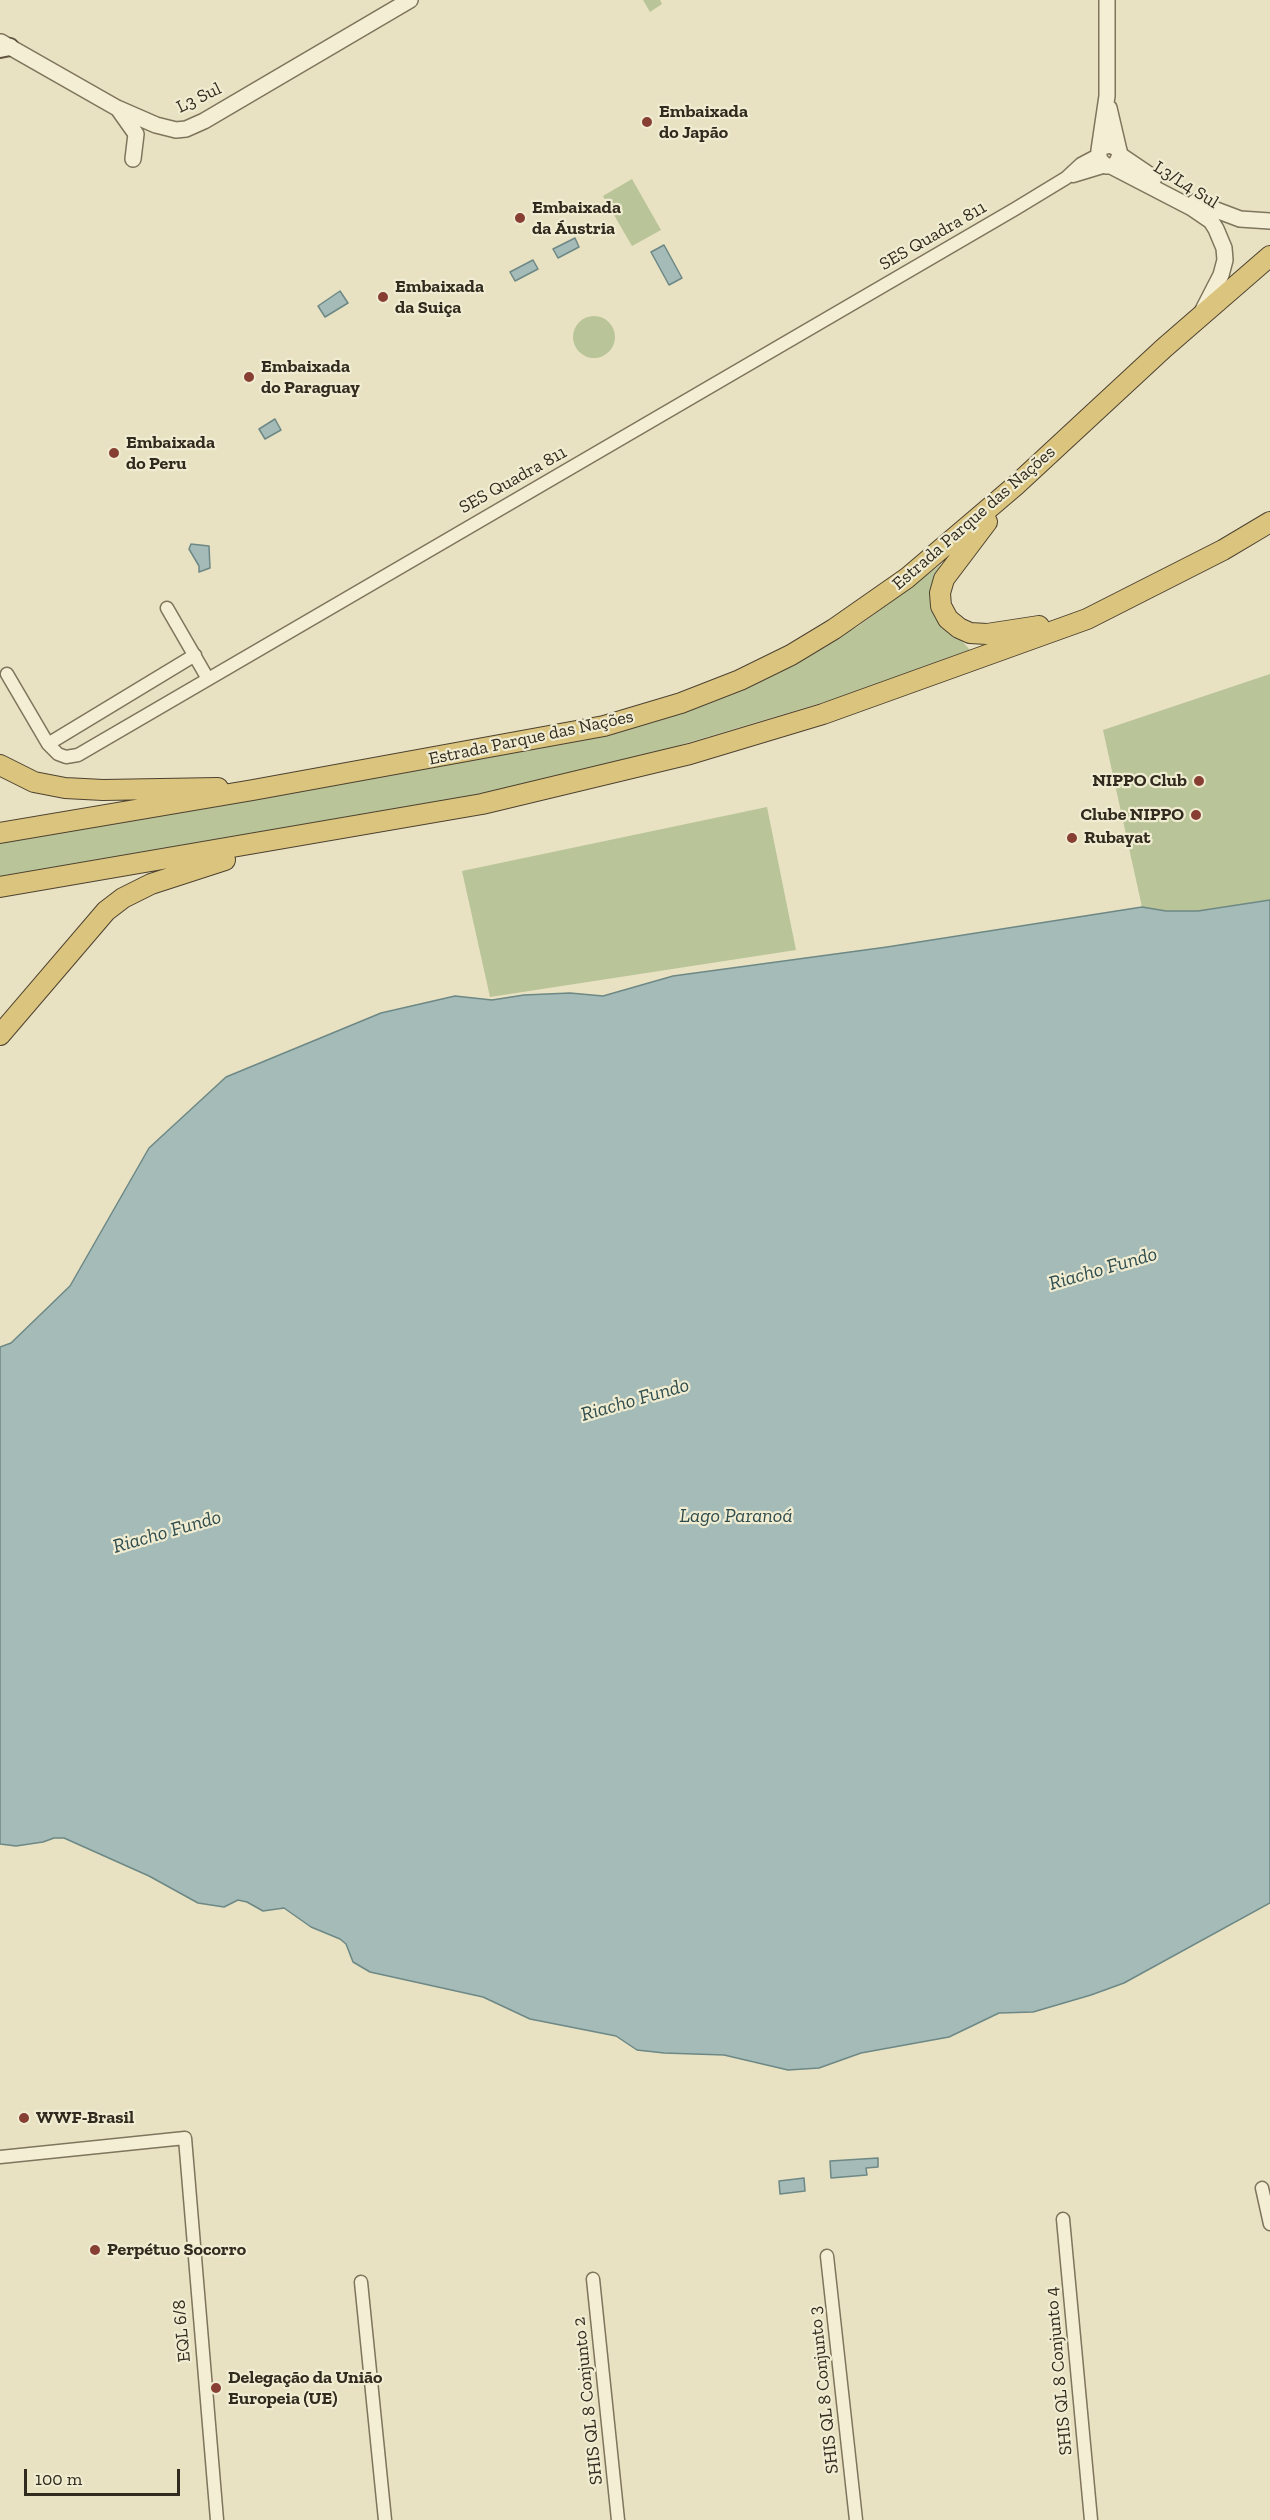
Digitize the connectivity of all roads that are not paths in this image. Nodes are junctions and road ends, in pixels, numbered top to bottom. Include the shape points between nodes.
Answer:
1 (410, 0) edge
2 (1107, 0) edge
3 (3, 46) edge
4 (117, 108) junction
5 (1109, 157) junction
6 (133, 159) dead end
7 (1270, 221) edge
8 (1270, 256) edge
9 (1198, 318) junction
10 (1015, 486) junction
11 (1270, 522) edge
12 (167, 608) dead end
13 (1087, 619) junction
14 (195, 655) junction
15 (7, 674) dead end
16 (208, 679) junction
17 (48, 744) junction
18 (0, 765) edge
19 (253, 790) junction
20 (0, 833) edge
21 (297, 837) junction
22 (0, 887) edge
23 (0, 1035) edge
24 (0, 2157) edge
25 (1262, 2188) dead end
26 (1063, 2219) dead end
27 (1270, 2224) edge
28 (827, 2256) dead end
29 (593, 2278) dead end
30 (361, 2282) dead end
31 (217, 2520) edge
32 (385, 2520) edge
33 (618, 2520) edge
34 (856, 2520) edge
35 (1092, 2520) edge

1 - 4 street, L3 Sul via 186,129 156,125
2 - 5 street
3 - 4 street, L3 Sul
4 - 6 street via 136,134
5 - 7 street, L3/L4 Sul via 1208,208 1240,219
5 - 9 street, L3/L4 Sul via 1202,214 1216,229 1225,260
5 - 16 street, SES Quadra 811 via 1082,165 1066,178
8 - 9 highway, Estrada Parque das Nações
9 - 10 highway, Estrada Parque das Nações
10 - 13 highway via 944,579 940,593 944,612 959,628 987,634
10 - 19 highway, Estrada Parque das Nações via 908,578 834,629 740,680 604,726
11 - 13 highway via 1175,576
12 - 14 street
13 - 21 highway via 823,714 690,754 482,804
14 - 16 street
14 - 17 street
15 - 17 street
16 - 17 street, SES Quadra 811 via 78,755 66,757
18 - 19 highway via 34,782 65,788
19 - 20 highway, Estrada Parque das Nações
21 - 22 highway
21 - 23 highway via 172,876 123,898 87,930
24 - 31 street, EQL 6/8 via 185,2138
25 - 27 street
26 - 35 street, SHIS QL 8 Conjunto 4
28 - 34 street, SHIS QL 8 Conjunto 3
29 - 33 street, SHIS QL 8 Conjunto 2
30 - 32 street

